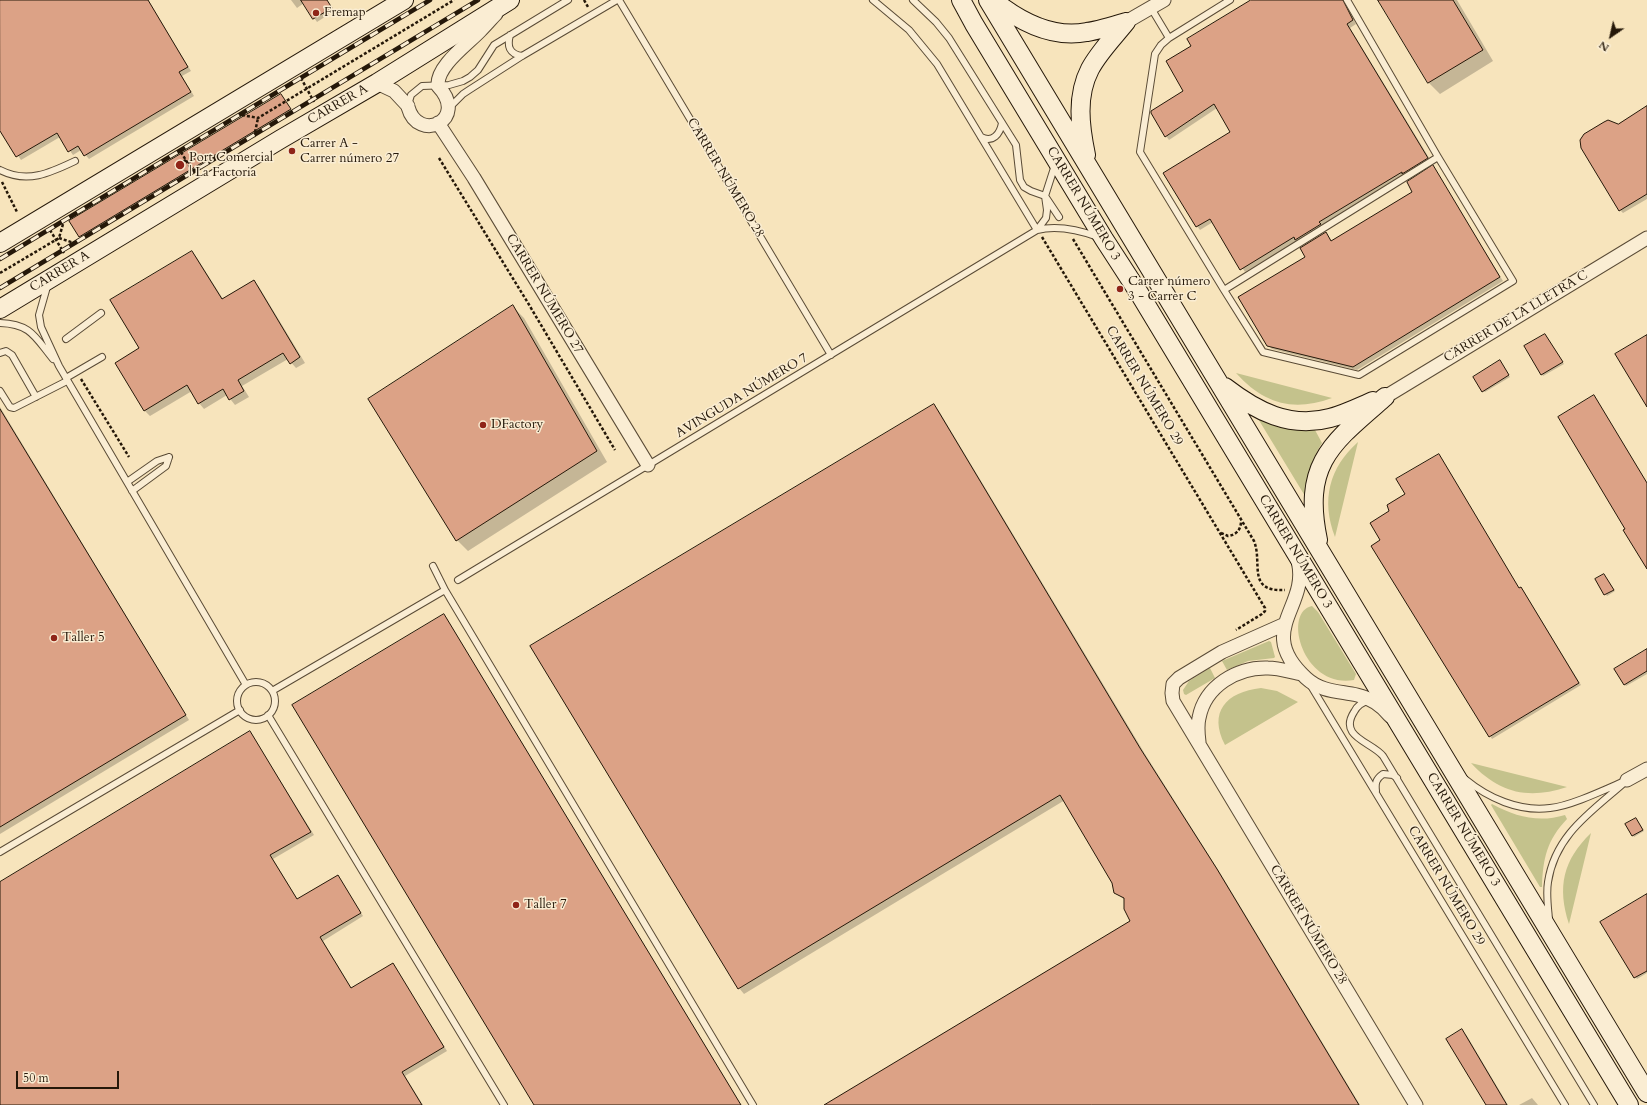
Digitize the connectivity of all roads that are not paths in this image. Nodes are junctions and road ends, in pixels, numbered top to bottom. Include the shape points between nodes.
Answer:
1 (404, 0) edge
2 (568, 0) edge
3 (605, 0) edge
4 (618, 0) edge
5 (873, 0) edge
6 (913, 0) edge
7 (947, 0) edge
8 (961, 0) edge
9 (988, 0) edge
10 (993, 0) edge
11 (1164, 0) edge
12 (1230, 0) edge
13 (1347, 0) edge
14 (508, 2) edge
15 (1151, 8) junction
16 (1126, 22) junction
17 (974, 24) junction
18 (510, 35) junction
19 (1169, 38) junction
20 (522, 56) junction
21 (377, 83) junction
22 (438, 86) junction
23 (408, 107) junction
24 (449, 108) junction
25 (438, 123) junction
26 (1002, 123) junction
27 (981, 137) junction
28 (1438, 157) junction
29 (1057, 160) junction
30 (75, 161) dead end
31 (0, 170) edge
32 (1090, 171) junction
33 (1045, 196) junction
34 (1060, 217) dead end
35 (1037, 230) junction
36 (1647, 238) edge
37 (1104, 239) junction
38 (0, 243) edge
39 (55, 275) junction
40 (1224, 290) junction
41 (0, 308) edge
42 (101, 313) dead end
43 (0, 323) edge
44 (66, 339) dead end
45 (0, 353) edge
46 (831, 355) junction
47 (102, 357) dead end
48 (59, 366) junction
49 (66, 379) junction
50 (1218, 382) junction
51 (0, 391) edge
52 (36, 396) junction
53 (1385, 397) junction
54 (648, 465) junction
55 (127, 482) junction
56 (132, 491) junction
57 (1321, 552) junction
58 (1296, 553) junction
59 (433, 566) dead end
60 (458, 580) dead end
61 (445, 590) junction
62 (1285, 624) junction
63 (1305, 677) junction
64 (246, 685) junction
65 (272, 691) junction
66 (1371, 701) junction
67 (240, 710) junction
68 (268, 715) junction
69 (1401, 727) junction
70 (1199, 744) junction
71 (1449, 764) junction
72 (1647, 769) edge
73 (1398, 779) junction
74 (1627, 780) junction
75 (1376, 792) junction
76 (0, 852) edge
77 (1550, 932) junction
78 (1647, 1092) edge
79 (504, 1105) edge
80 (753, 1105) edge
81 (1416, 1105) edge
82 (1565, 1105) edge
83 (1594, 1105) edge
84 (1629, 1105) edge

1 - 38 main road
2 - 18 lane
3 - 4 lane
4 - 20 lane
4 - 46 lane, CARRER NÚMERO 28
5 - 27 lane via 895,17 923,46
6 - 26 lane via 949,38
7 - 17 main road
8 - 17 main road, CARRER NÚMERO 3
9 - 32 main road, CARRER NÚMERO 3
10 - 16 main road via 1022,20 1056,32 1086,32
11 - 15 street
12 - 19 lane
13 - 28 lane
14 - 21 main road, CARRER A
14 - 22 street via 442,70
15 - 16 street
15 - 19 lane
16 - 32 main road via 1090,69 1084,84 1080,130
17 - 29 main road, CARRER NÚMERO 3
18 - 20 lane via 510,50
18 - 22 lane via 494,46 474,75 463,81
19 - 40 lane via 1155,54 1140,152
20 - 24 lane via 463,94
21 - 23 street via 394,91
21 - 39 main road, CARRER A
22 - 23 lane via 422,86 415,90
22 - 24 street via 446,95
23 - 25 street via 413,119 418,123 430,126
24 - 25 street via 447,115
25 - 54 street, CARRER NÚMERO 27
26 - 27 lane via 999,133 992,139
26 - 33 lane via 1016,145 1020,180 1024,187
27 - 35 lane
28 - 40 lane
28 - 40 lane via 1513,281 1359,376 1263,352
29 - 33 lane, AVINGUDA NÚMERO 7
29 - 37 main road, CARRER NÚMERO 3
30 - 31 lane via 41,176 11,176
32 - 50 main road, CARRER NÚMERO 3
33 - 34 lane
33 - 35 lane, AVINGUDA NÚMERO 7 via 1046,218
35 - 37 lane, AVINGUDA NÚMERO 7 via 1066,228
35 - 46 lane, AVINGUDA NÚMERO 7
36 - 53 street, CARRER DE LA LLETRA C
37 - 58 main road, CARRER NÚMERO 3
39 - 41 main road, CARRER A
39 - 48 lane via 46,289 39,315 41,327
42 - 44 lane
43 - 48 lane via 22,326 31,332
45 - 52 lane via 6,351 12,355
46 - 54 lane, AVINGUDA NÚMERO 7
47 - 49 lane
48 - 49 lane
49 - 52 lane
49 - 55 lane
50 - 53 main road via 1254,408 1285,420 1298,422 1330,418
50 - 57 main road, CARRER NÚMERO 3
51 - 52 lane via 10,407 14,408
53 - 57 main road via 1336,441 1320,467 1315,485 1314,513
54 - 60 lane, AVINGUDA NÚMERO 7
55 - 56 lane
55 - 56 lane via 157,461 169,457 166,466
56 - 64 lane
57 - 71 main road, CARRER NÚMERO 3
58 - 62 street via 1300,570 1299,588
58 - 69 main road, CARRER NÚMERO 3
59 - 61 lane
61 - 65 lane
61 - 80 lane
62 - 63 street via 1283,636 1286,650
62 - 70 street, CARRER NÚMERO 28 via 1222,652 1173,684 1174,701
63 - 66 street via 1332,692
63 - 70 street via 1268,668 1255,669 1234,674 1218,684 1199,716
63 - 75 lane, CARRER NÚMERO 29
64 - 65 lane via 262,683
64 - 67 lane via 237,698
65 - 68 lane via 274,704
66 - 69 street via 1385,710
66 - 73 lane, CARRER NÚMERO 29 via 1354,711 1350,720 1351,730 1360,740 1380,752
67 - 68 lane via 253,719
67 - 76 lane
68 - 79 lane
69 - 84 main road, CARRER NÚMERO 3
70 - 81 street, CARRER NÚMERO 28
71 - 74 lane via 1476,788 1512,805 1532,809 1567,804
71 - 77 main road, CARRER NÚMERO 3
72 - 74 street
73 - 75 lane via 1383,774 1376,780
73 - 83 lane, CARRER NÚMERO 29
74 - 77 lane via 1573,828 1558,849 1548,882
75 - 82 lane, CARRER NÚMERO 29
77 - 78 main road, CARRER NÚMERO 3

